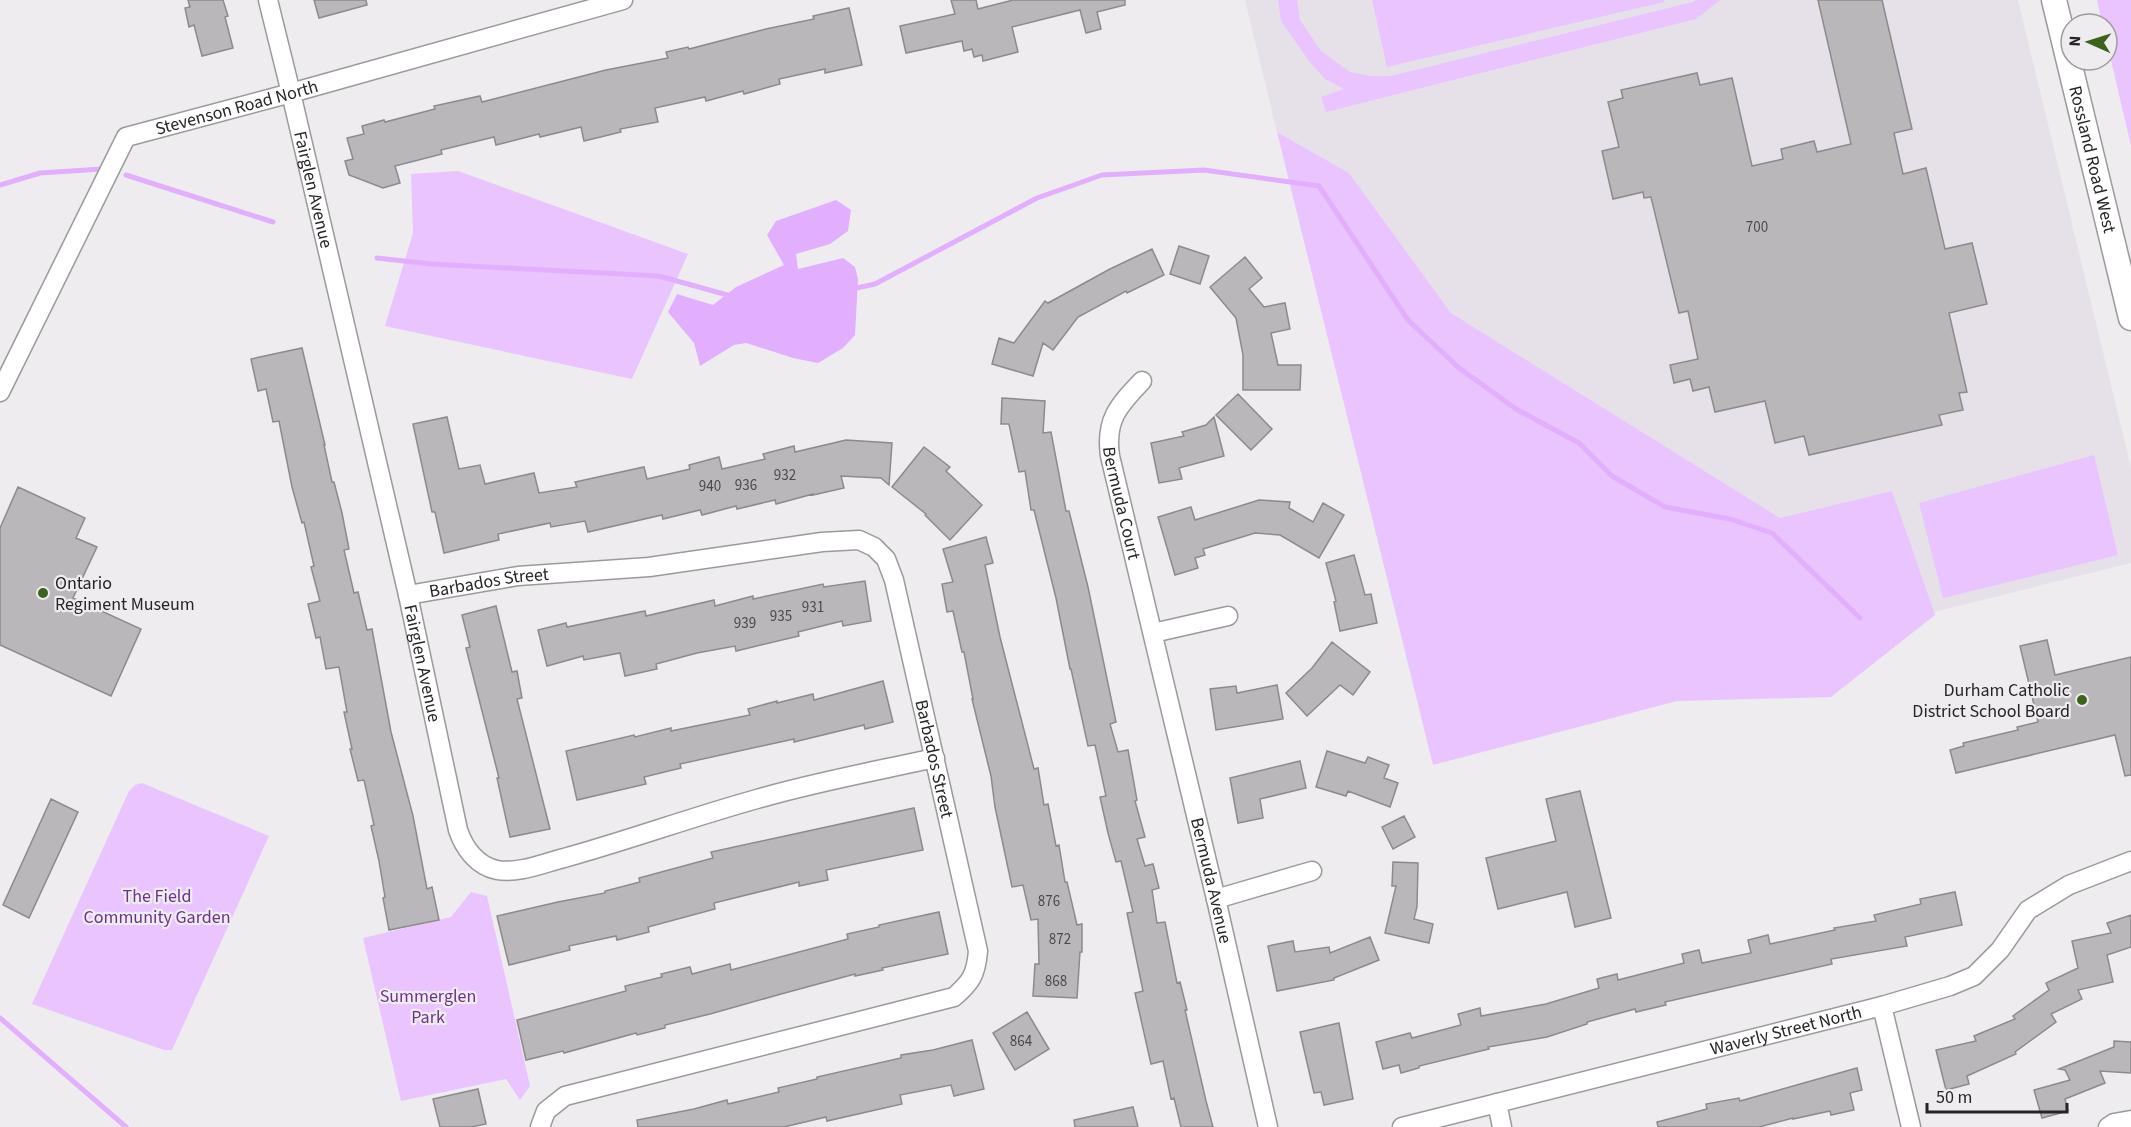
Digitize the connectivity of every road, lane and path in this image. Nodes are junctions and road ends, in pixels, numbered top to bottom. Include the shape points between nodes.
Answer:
1 (268, 0) edge
2 (623, 0) edge
3 (2054, 0) edge
4 (291, 93) junction
5 (2131, 318) edge
6 (1142, 381) dead end
7 (0, 392) edge
8 (408, 595) junction
9 (1228, 616) dead end
10 (1153, 633) junction
11 (935, 758) junction
12 (2131, 861) edge
13 (1312, 871) dead end
14 (1216, 899) junction
15 (1882, 1006) junction
16 (1497, 1103) junction
17 (2131, 1120) edge
18 (540, 1127) edge
19 (1268, 1127) edge
20 (1402, 1127) edge
21 (1502, 1127) edge
22 (1911, 1127) edge
23 (2108, 1127) edge

1 - 4 street, Fairglen Avenue
2 - 4 street, Stevenson Road North
3 - 5 main road, Rossland Road West
4 - 7 street, Stevenson Road North via 126,137
4 - 8 street, Fairglen Avenue
6 - 10 street, Bermuda Court via 1117,411 1108,440
8 - 11 street, Barbados Street via 518,576 649,567 859,540 886,559 894,580
8 - 11 street, Fairglen Avenue via 463,846 484,865 496,870 537,865 758,798
9 - 10 street
10 - 14 street, Bermuda Avenue
11 - 18 street, Barbados Street via 978,951 977,967 970,982 954,997 565,1096 546,1111
12 - 15 street, Waverly Street North via 2070,885 2028,910 2000,950 1974,976
13 - 14 street
14 - 19 street, Bermuda Avenue
15 - 16 street, Waverly Street North
15 - 22 street
16 - 20 street, Waverly Street North
16 - 21 street
17 - 23 street

